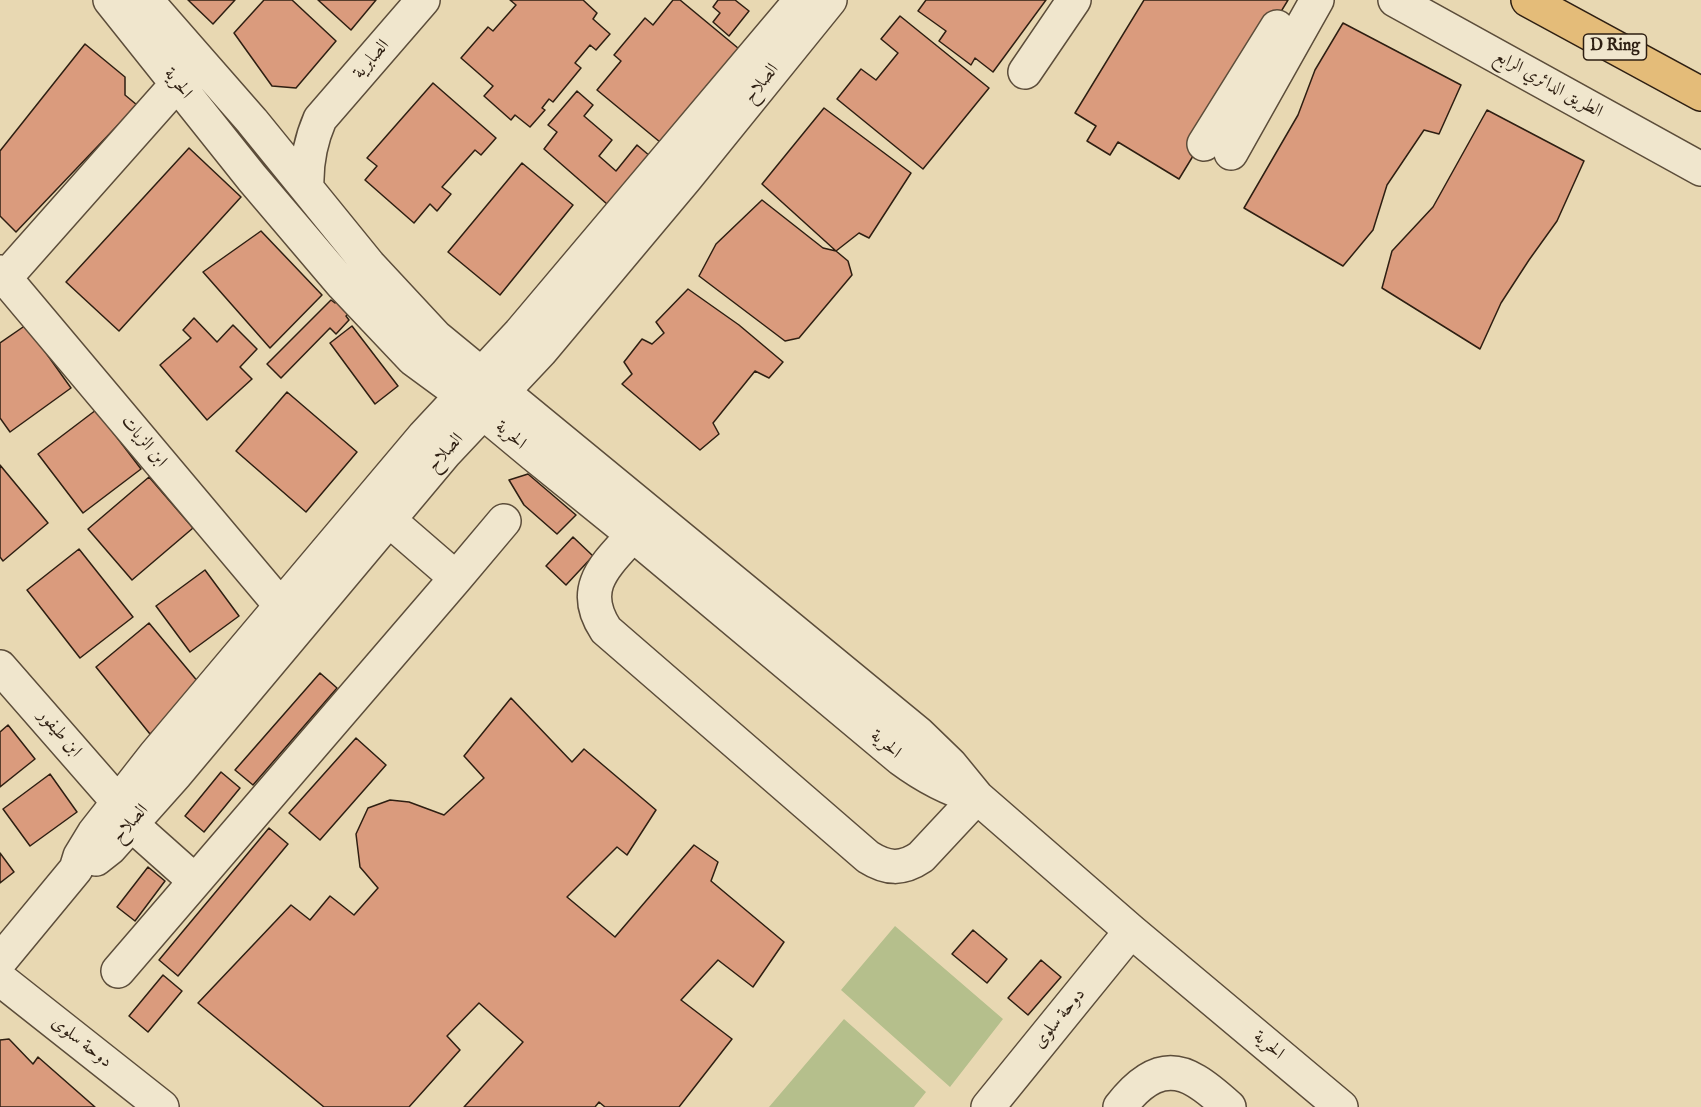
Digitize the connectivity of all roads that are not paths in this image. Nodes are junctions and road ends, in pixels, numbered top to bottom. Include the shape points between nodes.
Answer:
1 (110, 0) edge
2 (146, 0) edge
3 (423, 0) edge
4 (801, 0) edge
5 (830, 0) edge
6 (1074, 0) edge
7 (1294, 0) edge
8 (1317, 0) edge
9 (1395, 0) edge
10 (1528, 0) edge
11 (1025, 72) dead end
12 (177, 84) junction
13 (1701, 94) edge
14 (320, 120) junction
15 (252, 121) junction
16 (1701, 169) edge
17 (307, 188) junction
18 (2, 275) edge
19 (483, 393) junction
20 (389, 520) junction
21 (504, 521) dead end
22 (633, 535) junction
23 (456, 578) junction
24 (281, 606) junction
25 (0, 667) edge
26 (977, 798) junction
27 (125, 813) junction
28 (195, 881) junction
29 (1131, 931) junction
30 (0, 961) edge
31 (118, 971) dead end
32 (0, 979) edge
33 (162, 1107) edge
34 (988, 1107) edge
35 (1120, 1107) edge
36 (1230, 1107) edge
37 (1341, 1107) edge

1 - 12 street, الحرية
2 - 15 street, الحرية
3 - 14 street, الصابرية
4 - 19 street, الصلاح via 520,333
5 - 19 street, الصلاح via 541,351
6 - 11 street
7 - 8 street via 1217,148
9 - 16 street, الطريق الدائري الرابع
10 - 13 main road, D Ring
12 - 18 street, ابن الزيات
12 - 19 street, الحرية via 343,285 413,358
14 - 15 street via 284,126
14 - 17 street, الصابرية via 308,152
15 - 17 street, الحرية
17 - 19 street, الحرية via 369,265
18 - 24 street, ابن الزيات
19 - 20 street, الصلاح via 445,453
19 - 22 street, الحرية
19 - 24 street, الصلاح via 424,436
19 - 26 street, الحرية via 919,734
20 - 23 street
20 - 27 street, الصلاح via 184,765
21 - 23 street
22 - 26 street, الحرية via 915,770
22 - 26 street via 600,573 596,584 595,608 606,630 868,857 889,867 911,863
23 - 28 street
24 - 27 street, الصلاح via 155,755
25 - 27 street, ابن طيفور
26 - 29 street, الحرية
27 - 28 street, ابن طيفور
27 - 30 street, الصلاح via 105,852 76,869
28 - 31 street
29 - 34 street, دوحة سلوى
29 - 37 street, الحرية
32 - 33 street, دوحة سلوى
35 - 36 street via 1149,1078 1179,1074 1194,1079

